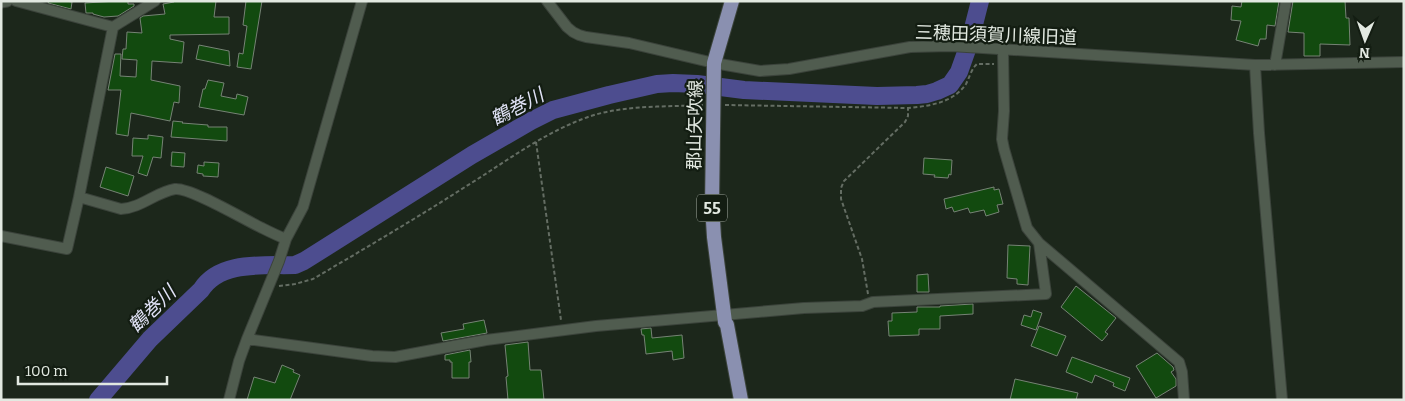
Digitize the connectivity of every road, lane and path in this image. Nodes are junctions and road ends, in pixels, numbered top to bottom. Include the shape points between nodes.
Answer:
1 (7, 1) edge
2 (16, 1) edge
3 (155, 1) edge
4 (362, 1) edge
5 (547, 1) edge
6 (732, 1) edge
7 (1286, 1) edge
8 (1, 2) edge
9 (113, 27) junction
10 (1003, 50) junction
11 (1404, 62) edge
12 (714, 63) junction
13 (1004, 64) junction
14 (1255, 65) junction
15 (1275, 65) junction
16 (714, 103) junction
17 (908, 108) junction
18 (536, 142) junction
19 (79, 197) junction
20 (1, 236) edge
21 (286, 239) junction
22 (1039, 243) junction
23 (270, 285) junction
24 (868, 304) junction
25 (724, 315) junction
26 (562, 330) junction
27 (247, 339) junction
28 (229, 400) edge
29 (741, 400) edge
30 (1184, 400) edge
31 (1282, 400) edge

1 - 8 street
2 - 9 street
3 - 9 street
4 - 21 street via 302,207
5 - 12 street, 三穂田須賀川線旧道 via 567,27 579,35
6 - 12 main road, 郡山矢吹線 / 55
7 - 15 street
9 - 19 street
10 - 12 street, 三穂田須賀川線旧道 via 910,47 789,69 760,71
10 - 13 street
10 - 14 street, 三穂田須賀川線旧道
11 - 15 street, 三穂田須賀川線旧道
12 - 16 main road, 郡山矢吹線 / 55
13 - 17 path via 977,64 965,84 951,97 935,105
13 - 22 street via 1002,139 1027,228
14 - 15 street, 三穂田須賀川線旧道
14 - 31 street
16 - 17 path
16 - 18 path via 629,108 595,115
16 - 25 main road, 郡山矢吹線 / 55 via 712,205
17 - 24 path via 905,122 844,181 841,188 841,199 862,259
18 - 23 path via 313,280
18 - 26 path
19 - 20 street via 67,249
19 - 21 street via 125,209 167,191 182,189
21 - 23 street
22 - 24 street via 1046,294
22 - 30 street via 1179,362
23 - 27 street
24 - 25 street
25 - 26 street
25 - 29 main road, 郡山矢吹線 / 55
26 - 27 street via 395,357
27 - 28 street

